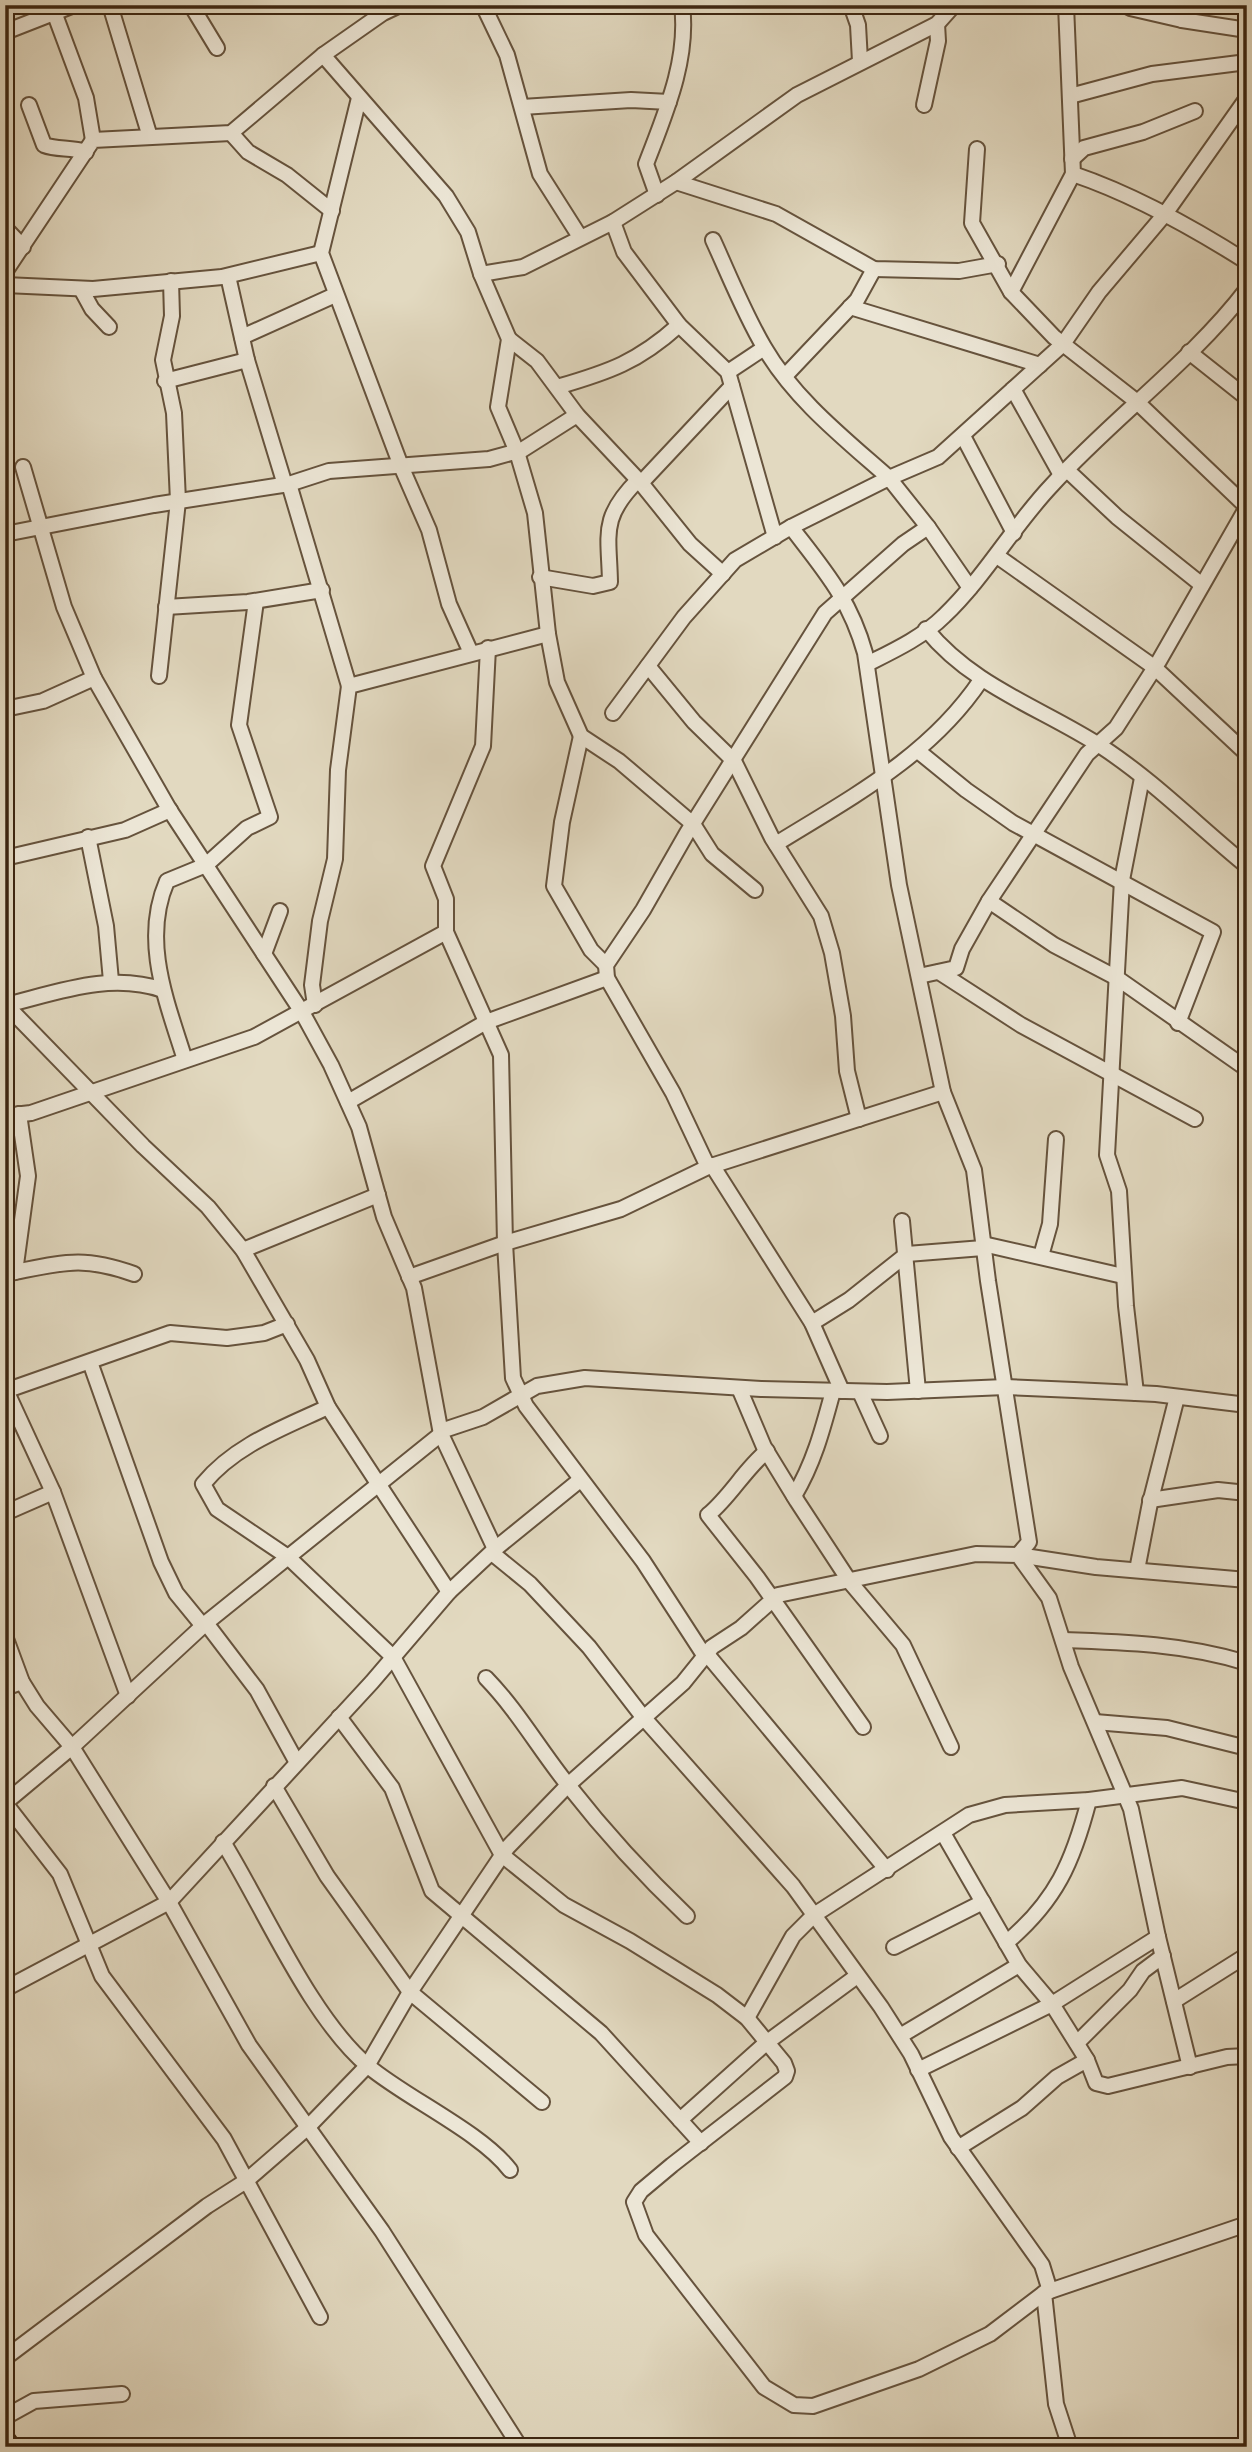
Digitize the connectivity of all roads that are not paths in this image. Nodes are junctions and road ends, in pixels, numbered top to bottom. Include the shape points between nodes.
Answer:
1 (74, 5) edge
2 (110, 5) edge
3 (191, 5) edge
4 (400, 5) edge
5 (483, 5) edge
6 (682, 5) edge
7 (851, 5) edge
8 (1066, 5) edge
9 (1193, 5) edge
10 (1128, 6) edge
11 (949, 7) edge
12 (381, 9) edge
13 (54, 12) junction
14 (1182, 20) junction
15 (937, 24) junction
16 (1247, 30) edge
17 (5, 32) edge
18 (217, 48) dead end
19 (323, 55) junction
20 (860, 61) junction
21 (1247, 62) edge
22 (1070, 96) junction
23 (359, 98) junction
24 (1247, 98) edge
25 (669, 102) junction
26 (29, 105) dead end
27 (924, 105) dead end
28 (522, 107) junction
29 (1195, 111) dead end
30 (232, 133) junction
31 (150, 137) junction
32 (89, 146) junction
33 (977, 149) dead end
34 (1073, 167) junction
35 (676, 182) junction
36 (657, 195) junction
37 (331, 211) junction
38 (1165, 214) junction
39 (613, 222) junction
40 (5, 228) edge
41 (580, 237) junction
42 (713, 240) dead end
43 (23, 247) junction
44 (321, 253) junction
45 (1247, 262) edge
46 (998, 264) junction
47 (874, 269) junction
48 (5, 272) edge
49 (481, 274) junction
50 (228, 276) junction
51 (171, 281) junction
52 (5, 285) edge
53 (81, 289) junction
54 (1247, 289) edge
55 (1010, 292) junction
56 (335, 295) junction
57 (850, 307) junction
58 (1241, 308) edge
59 (679, 325) junction
60 (109, 327) dead end
61 (242, 337) junction
62 (509, 339) junction
63 (1063, 344) junction
64 (764, 348) junction
65 (1189, 352) junction
66 (247, 360) junction
67 (1040, 365) junction
68 (728, 372) junction
69 (785, 376) junction
70 (165, 381) junction
71 (732, 386) junction
72 (557, 387) junction
73 (1013, 389) junction
74 (1247, 398) edge
75 (1136, 401) junction
76 (577, 415) junction
77 (963, 436) junction
78 (517, 452) junction
79 (401, 466) junction
80 (23, 467) dead end
81 (1064, 472) junction
82 (889, 478) junction
83 (639, 482) junction
84 (287, 484) junction
85 (178, 501) junction
86 (1247, 507) edge
87 (791, 527) junction
88 (928, 527) junction
89 (41, 528) junction
90 (1014, 533) junction
91 (5, 534) edge
92 (775, 537) junction
93 (997, 556) junction
94 (723, 574) junction
95 (540, 578) junction
96 (1202, 585) junction
97 (970, 588) junction
98 (322, 590) junction
99 (843, 596) junction
100 (256, 601) junction
101 (166, 607) junction
102 (926, 629) junction
103 (548, 634) junction
104 (488, 648) junction
105 (471, 653) junction
106 (867, 664) junction
107 (648, 666) junction
108 (1154, 667) junction
109 (159, 676) dead end
110 (94, 678) junction
111 (981, 680) junction
112 (349, 686) junction
113 (5, 709) edge
114 (613, 713) dead end
115 (581, 736) junction
116 (1099, 745) junction
117 (918, 751) junction
118 (1247, 754) edge
119 (734, 761) junction
120 (884, 777) junction
121 (1142, 778) junction
122 (170, 810) junction
123 (693, 824) junction
124 (1035, 832) junction
125 (88, 837) junction
126 (5, 840) edge
127 (776, 844) junction
128 (6, 858) edge
129 (206, 865) junction
130 (1247, 866) edge
131 (1122, 880) junction
132 (755, 890) dead end
133 (5, 891) edge
134 (989, 901) junction
135 (280, 911) dead end
136 (446, 932) junction
137 (264, 954) junction
138 (606, 972) junction
139 (939, 972) junction
140 (919, 976) junction
141 (1117, 978) junction
142 (110, 981) junction
143 (163, 990) junction
144 (6, 1005) edge
145 (315, 1005) junction
146 (302, 1012) junction
147 (486, 1022) junction
148 (1178, 1023) junction
149 (185, 1060) junction
150 (1247, 1069) edge
151 (1112, 1076) junction
152 (93, 1091) junction
153 (943, 1092) junction
154 (348, 1102) junction
155 (12, 1115) edge
156 (859, 1119) junction
157 (1195, 1119) dead end
158 (1056, 1139) dead end
159 (710, 1166) junction
160 (378, 1195) junction
161 (902, 1221) dead end
162 (505, 1243) junction
163 (983, 1246) junction
164 (243, 1250) junction
165 (907, 1254) junction
166 (1041, 1256) junction
167 (134, 1273) dead end
168 (10, 1274) edge
169 (1123, 1276) junction
170 (410, 1277) junction
171 (812, 1323) junction
172 (287, 1324) junction
173 (90, 1362) junction
174 (1005, 1387) junction
175 (739, 1388) junction
176 (6, 1390) edge
177 (838, 1391) junction
178 (918, 1391) junction
179 (860, 1392) junction
180 (1136, 1393) junction
181 (520, 1394) junction
182 (1177, 1397) junction
183 (1247, 1405) edge
184 (328, 1407) junction
185 (441, 1432) junction
186 (880, 1436) dead end
187 (766, 1451) junction
188 (580, 1480) junction
189 (380, 1486) junction
190 (53, 1492) junction
191 (1247, 1493) edge
192 (794, 1496) junction
193 (1150, 1500) junction
194 (5, 1513) edge
195 (494, 1551) junction
196 (1018, 1555) junction
197 (288, 1557) junction
198 (1137, 1570) junction
199 (1247, 1580) edge
200 (850, 1582) junction
201 (449, 1592) junction
202 (773, 1600) junction
203 (204, 1625) junction
204 (5, 1636) edge
205 (1063, 1640) junction
206 (705, 1654) junction
207 (393, 1657) junction
208 (1247, 1663) edge
209 (486, 1678) dead end
210 (22, 1682) junction
211 (5, 1688) edge
212 (128, 1696) junction
213 (338, 1717) junction
214 (643, 1717) junction
215 (1095, 1722) junction
216 (863, 1727) dead end
217 (951, 1746) dead end
218 (72, 1747) junction
219 (1247, 1748) edge
220 (296, 1761) junction
221 (568, 1785) junction
222 (274, 1786) junction
223 (1125, 1795) junction
224 (1089, 1800) junction
225 (1247, 1802) edge
226 (5, 1803) edge
227 (943, 1833) junction
228 (223, 1842) junction
229 (502, 1855) junction
230 (887, 1870) junction
231 (169, 1902) junction
232 (983, 1902) junction
233 (462, 1914) junction
234 (814, 1914) junction
235 (687, 1916) dead end
236 (1158, 1937) junction
237 (1006, 1943) junction
238 (88, 1946) junction
239 (894, 1947) dead end
240 (1247, 1955) edge
241 (1163, 1956) junction
242 (1019, 1965) junction
243 (857, 1976) junction
244 (5, 1989) edge
245 (410, 1992) junction
246 (1174, 2001) junction
247 (1052, 2004) junction
248 (747, 2018) junction
249 (900, 2036) junction
250 (766, 2043) junction
251 (1077, 2043) junction
252 (1247, 2056) edge
253 (1087, 2060) junction
254 (367, 2066) junction
255 (1191, 2067) junction
256 (918, 2070) junction
257 (542, 2102) dead end
258 (680, 2120) junction
259 (307, 2128) junction
260 (701, 2143) junction
261 (958, 2148) junction
262 (510, 2171) dead end
263 (246, 2181) junction
264 (1247, 2224) edge
265 (1047, 2292) junction
266 (320, 2317) dead end
267 (5, 2358) edge
268 (122, 2394) dead end
269 (5, 2417) edge
270 (5, 2440) edge
271 (10, 2447) edge
272 (520, 2447) edge
273 (1070, 2447) edge

1 - 13 street
2 - 31 street
3 - 18 street
4 - 12 street
5 - 28 street via 507,55
6 - 25 street via 681,57
7 - 20 street via 858,26
8 - 22 street
9 - 14 street
10 - 14 street
11 - 15 street
12 - 19 street
13 - 17 street
13 - 32 street via 86,98
14 - 16 street
15 - 20 street
15 - 27 street via 938,41
19 - 23 street
19 - 30 street
20 - 35 street via 797,95
21 - 22 street via 1152,74
22 - 34 street
23 - 37 street
23 - 49 street via 446,196 468,232
24 - 38 street
25 - 28 street
25 - 36 street via 646,164
26 - 32 street via 44,145
28 - 41 street via 540,174
29 - 34 street via 1084,148
30 - 31 street
30 - 37 street via 248,152 287,175
31 - 32 street
32 - 43 street
33 - 46 street via 972,223
34 - 38 street
34 - 55 street
35 - 36 street
35 - 47 street via 776,214
36 - 39 street
37 - 44 street
38 - 45 street
38 - 63 street via 1099,292
39 - 41 street
39 - 59 street via 624,252
40 - 43 street
41 - 49 street via 523,267
42 - 64 street
43 - 48 street
44 - 50 street
44 - 56 street
46 - 47 street via 959,271
46 - 55 street
47 - 57 street
49 - 62 street
50 - 51 street
50 - 61 street
51 - 53 street
51 - 70 street
52 - 53 street
53 - 60 street
54 - 58 street
55 - 63 street
56 - 61 street
56 - 79 street
57 - 67 street
57 - 69 street
58 - 65 street
59 - 68 street
59 - 72 street via 625,366
61 - 66 street
62 - 72 street via 537,361
62 - 78 street via 498,407
63 - 67 street
63 - 75 street
64 - 68 street
64 - 69 street
65 - 74 street
65 - 75 street
66 - 70 street
66 - 84 street
67 - 73 street
68 - 71 street
69 - 82 street via 832,428
70 - 85 street via 174,413
71 - 83 street via 688,437
71 - 92 street
72 - 76 street
73 - 77 street
73 - 81 street
75 - 81 street
75 - 86 street
76 - 78 street
76 - 83 street
77 - 82 street via 938,457
77 - 90 street
78 - 79 street via 489,459
78 - 95 street via 535,513
79 - 84 street via 329,471
79 - 105 street via 429,530 449,604
80 - 89 street
81 - 90 street
81 - 96 street
82 - 87 street
82 - 88 street
83 - 94 street via 690,544
83 - 95 street via 625,492 612,516 606,538 610,582 593,586
84 - 85 street
84 - 98 street
85 - 89 street
85 - 101 street
86 - 96 street
87 - 92 street
87 - 99 street
88 - 97 street
88 - 99 street
89 - 91 street
89 - 110 street via 64,607
90 - 93 street
92 - 94 street via 735,560
93 - 97 street
93 - 108 street
94 - 107 street
95 - 103 street
96 - 108 street
97 - 102 street
98 - 100 street
98 - 112 street
99 - 106 street via 856,619
99 - 119 street via 803,645
100 - 101 street
100 - 129 street via 239,725 270,817 247,828
101 - 109 street
102 - 106 street
102 - 111 street via 942,649
103 - 104 street
103 - 115 street via 557,682
104 - 105 street
104 - 136 street via 483,746 433,866 446,899
105 - 112 street
106 - 120 street
107 - 114 street
107 - 119 street
108 - 116 street via 1116,728
108 - 118 street
110 - 113 street via 43,701
110 - 122 street
111 - 116 street
111 - 117 street via 946,727
112 - 145 street via 338,770 335,859 320,921 312,985
115 - 123 street via 619,761
115 - 138 street via 554,886
116 - 121 street
116 - 124 street via 1087,754
117 - 120 street
117 - 124 street via 975,797
119 - 123 street
119 - 127 street
120 - 127 street
120 - 140 street via 899,886
121 - 130 street
121 - 131 street
122 - 125 street via 125,830
122 - 129 street
123 - 132 street via 712,854
123 - 138 street
124 - 131 street
124 - 134 street
125 - 128 street
125 - 142 street via 106,926
126 - 128 street
127 - 156 street via 821,916 844,1016 847,1071
128 - 133 street
129 - 137 street
129 - 143 street via 167,881 158,901 156,952
131 - 141 street
131 - 148 street via 1213,932
134 - 139 street via 956,968
134 - 141 street via 1054,945
135 - 137 street
136 - 145 street
136 - 147 street
137 - 146 street
138 - 147 street
138 - 159 street
139 - 140 street
139 - 151 street
140 - 153 street
141 - 148 street
141 - 151 street
142 - 143 street via 139,982
142 - 144 street
143 - 149 street
144 - 152 street
145 - 146 street
146 - 149 street via 254,1037
146 - 154 street
147 - 154 street
147 - 162 street via 501,1055
148 - 150 street
149 - 152 street
151 - 157 street
151 - 169 street via 1107,1155 1119,1191
152 - 155 street
152 - 164 street via 208,1207
153 - 156 street
153 - 163 street via 974,1170
154 - 160 street
155 - 168 street via 28,1176
156 - 159 street
158 - 166 street via 1050,1224
159 - 162 street via 621,1209
159 - 171 street
160 - 164 street
160 - 170 street
161 - 165 street
162 - 170 street
162 - 181 street via 513,1378
163 - 165 street
163 - 166 street
163 - 174 street
164 - 172 street
165 - 171 street
165 - 178 street
166 - 169 street
167 - 168 street via 76,1260
169 - 180 street
170 - 185 street
171 - 177 street
172 - 173 street via 264,1333 227,1338 170,1333
172 - 184 street
173 - 176 street
173 - 203 street via 162,1562 176,1593
174 - 178 street
174 - 180 street
174 - 196 street via 1029,1542
175 - 177 street
175 - 181 street via 585,1378 537,1386
175 - 187 street
176 - 190 street
177 - 179 street
177 - 192 street via 808,1474
178 - 179 street
179 - 186 street
180 - 182 street
181 - 185 street via 483,1417
181 - 188 street
182 - 183 street
182 - 193 street
184 - 189 street
184 - 197 street via 260,1438 225,1460 203,1484 217,1509
185 - 189 street
185 - 195 street
187 - 192 street
187 - 202 street via 708,1515
188 - 195 street
188 - 206 street via 643,1561
189 - 197 street
189 - 201 street
190 - 194 street
190 - 212 street
191 - 193 street via 1218,1490
192 - 200 street
193 - 198 street
195 - 201 street
195 - 214 street via 581,1638
196 - 198 street
196 - 200 street via 976,1554
196 - 205 street via 1049,1598
197 - 203 street
197 - 207 street
198 - 199 street
200 - 202 street via 778,1595
200 - 217 street via 903,1645
201 - 207 street
202 - 206 street
202 - 216 street
203 - 212 street
203 - 220 street via 257,1690
204 - 210 street
205 - 208 street via 1154,1643
205 - 215 street
206 - 214 street via 683,1683
206 - 230 street
207 - 213 street
207 - 229 street
209 - 221 street via 515,1708
210 - 211 street
210 - 218 street
212 - 218 street
213 - 220 street
213 - 233 street via 392,1788 432,1891
214 - 221 street
214 - 234 street
215 - 219 street via 1167,1728
215 - 223 street
218 - 226 street
218 - 231 street
220 - 222 street
221 - 229 street
221 - 235 street
222 - 228 street
222 - 245 street via 327,1877
223 - 224 street
223 - 225 street via 1182,1788
223 - 236 street
224 - 227 street via 1005,1805 970,1815
224 - 237 street via 1060,1884
226 - 238 street via 61,1874
227 - 230 street
227 - 232 street
228 - 231 street
228 - 254 street via 314,1998
229 - 233 street
229 - 248 street via 564,1905 630,1941
230 - 234 street
231 - 238 street
231 - 259 street via 249,2045
232 - 237 street
232 - 239 street
233 - 245 street
233 - 258 street via 601,2034
234 - 243 street
234 - 248 street via 793,1936
236 - 241 street
236 - 247 street
237 - 242 street
238 - 244 street
238 - 263 street via 114,1993 224,2139
240 - 246 street
241 - 246 street
241 - 251 street via 1143,1971
242 - 247 street
242 - 249 street
243 - 249 street
243 - 250 street
245 - 254 street
245 - 257 street
246 - 255 street
247 - 251 street
247 - 256 street
248 - 250 street
249 - 256 street
250 - 258 street
250 - 260 street via 784,2063 785,2077
251 - 253 street
252 - 255 street
253 - 255 street via 1096,2083 1102,2086
253 - 261 street
254 - 259 street
254 - 262 street via 477,2142
256 - 261 street
258 - 260 street
259 - 263 street
259 - 272 street via 382,2231
260 - 265 street via 641,2191 634,2202 636,2215 646,2235 764,2387 794,2405 813,2406 919,2369 990,2334
261 - 265 street via 1042,2265
263 - 266 street
263 - 267 street
264 - 265 street
265 - 273 street via 1056,2404
268 - 269 street via 34,2401
270 - 271 highway

